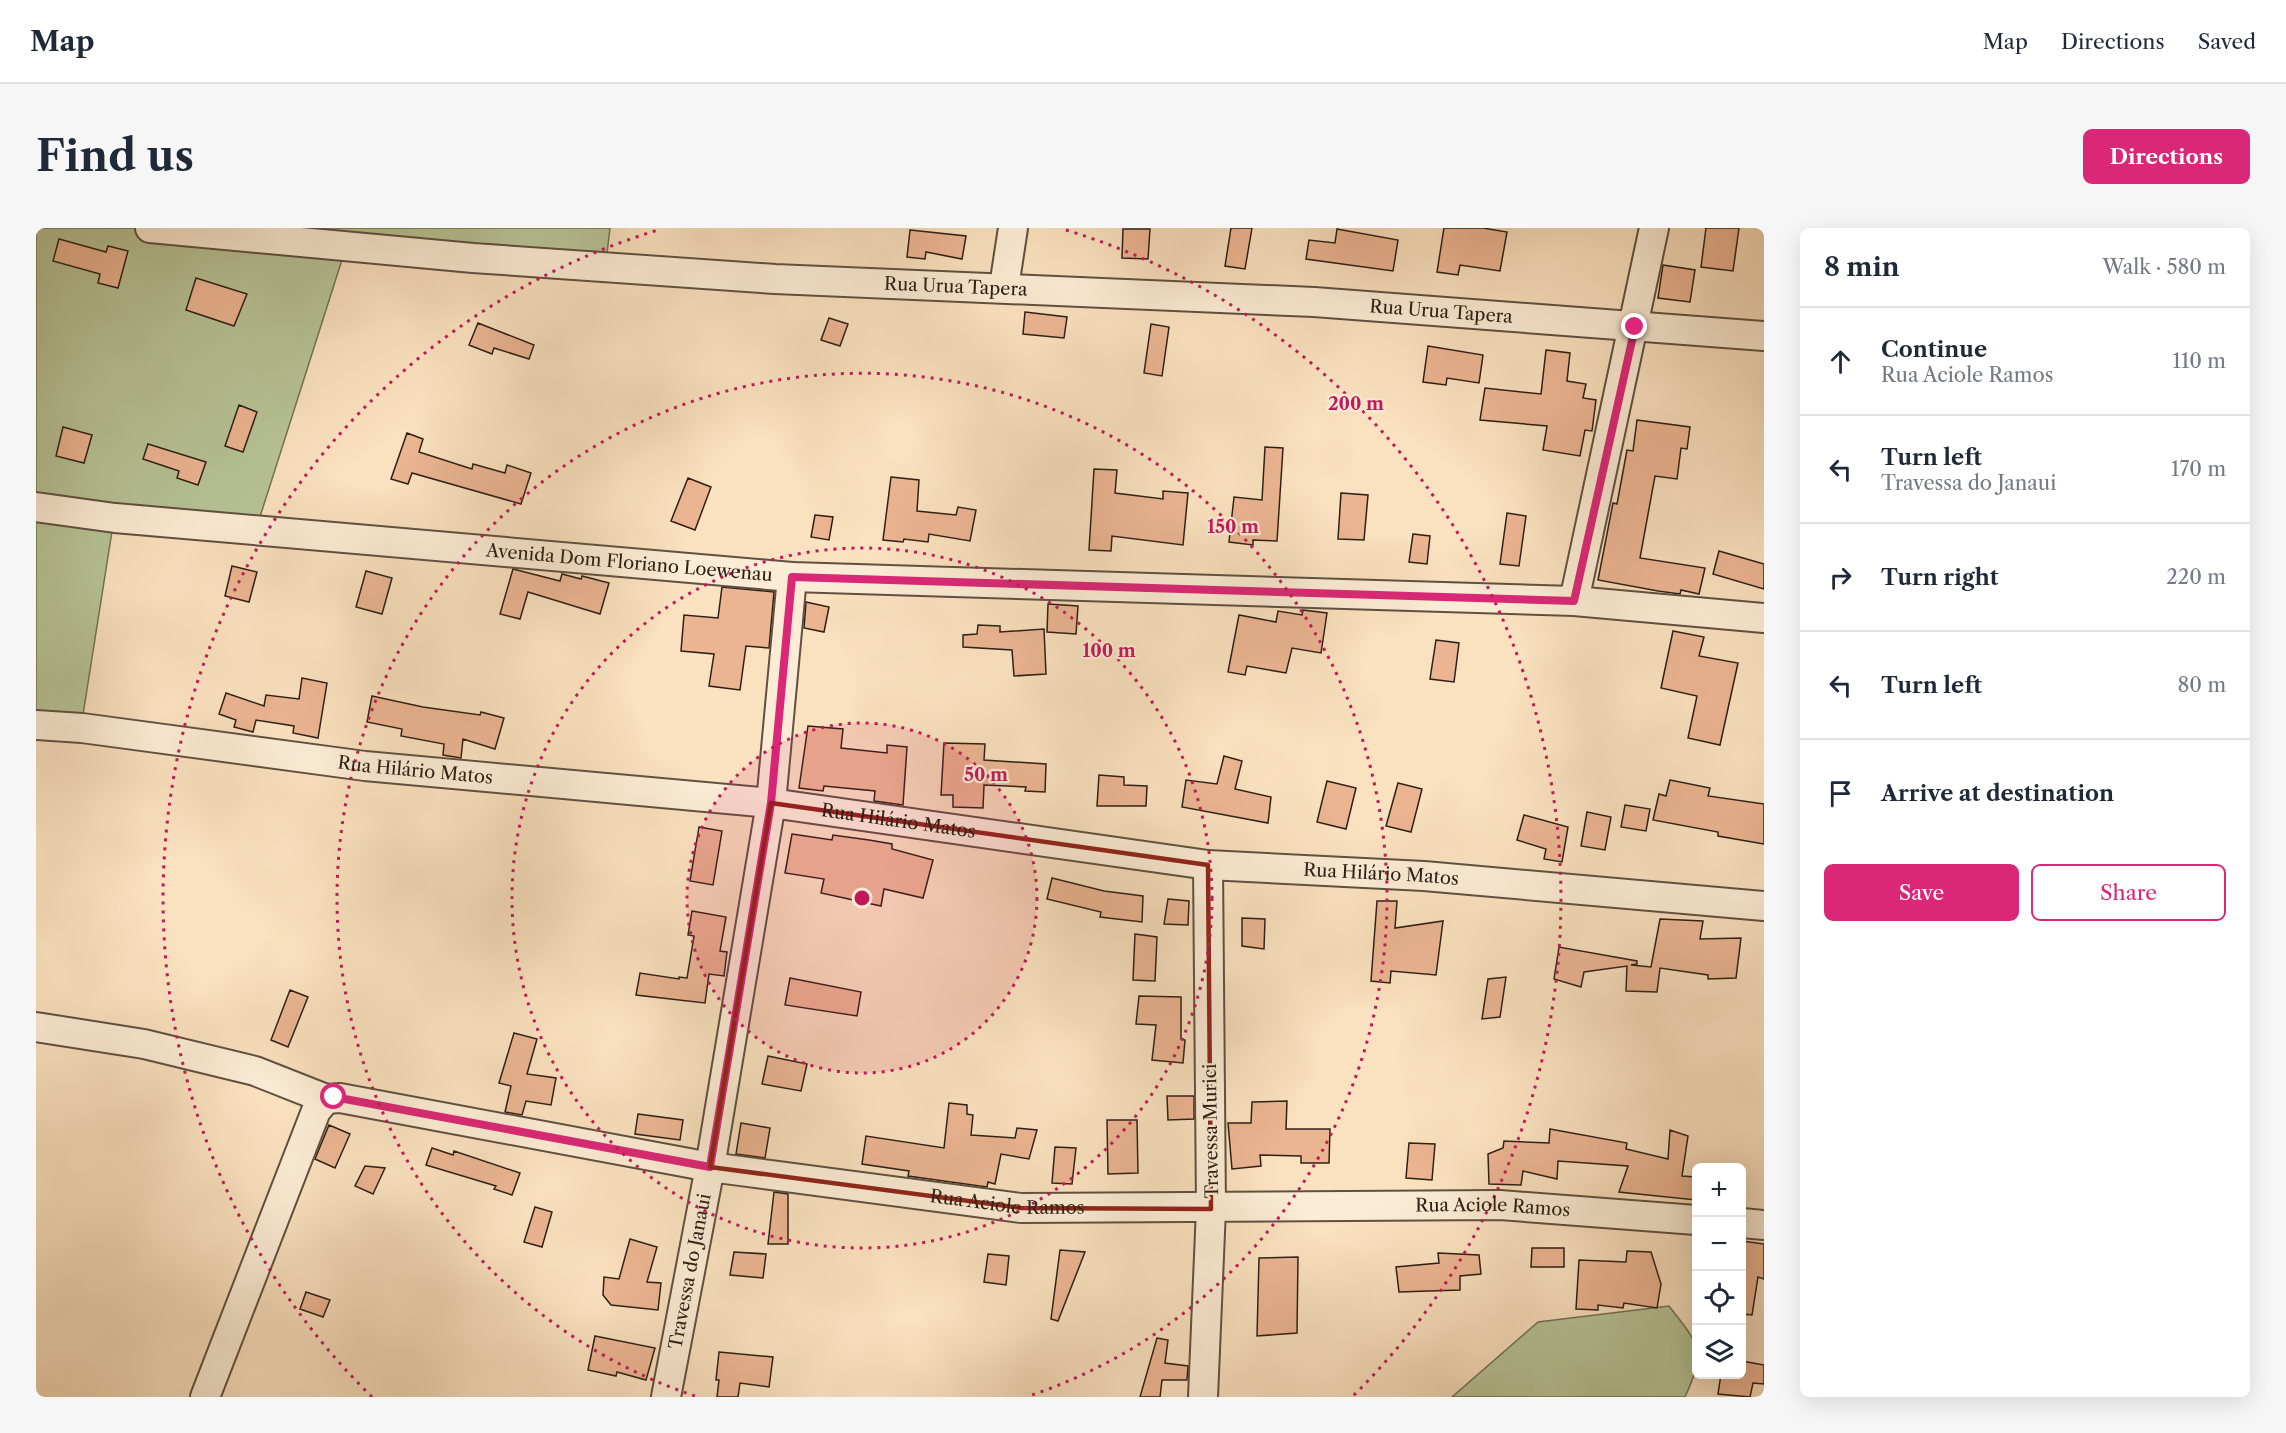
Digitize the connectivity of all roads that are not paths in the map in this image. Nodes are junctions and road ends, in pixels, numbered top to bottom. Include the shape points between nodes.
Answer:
1 (150, 228) edge
2 (1013, 228) edge
3 (1654, 228) edge
4 (1004, 287) junction
5 (1635, 327) junction
6 (1764, 336) edge
7 (36, 507) edge
8 (792, 577) junction
9 (1574, 601) junction
10 (1764, 618) edge
11 (36, 725) edge
12 (771, 803) junction
13 (1208, 865) junction
14 (1764, 906) edge
15 (36, 1027) edge
16 (326, 1099) junction
17 (710, 1167) junction
18 (1211, 1209) junction
19 (1692, 1220) edge
20 (1746, 1223) edge
21 (1764, 1225) edge
22 (205, 1397) edge
23 (666, 1397) edge
24 (1203, 1397) edge

1 - 4 street, Rua Urua Tapera via 473,258 776,279
2 - 4 street
3 - 5 street
4 - 5 street, Rua Urua Tapera via 1314,302
5 - 6 street, Rua Urua Tapera
5 - 9 street
7 - 8 street, Avenida Dom Floriano Loewenau via 115,518
8 - 9 street, Avenida Dom Floriano Loewenau
8 - 12 street, Travessa do Janaui
9 - 10 street, Avenida Dom Floriano Loewenau
11 - 12 street, Rua Hilário Matos via 365,766
12 - 13 street, Rua Hilário Matos
12 - 17 street, Travessa do Janaui
13 - 14 street, Rua Hilário Matos via 1424,876
13 - 18 street, Travessa Murici
15 - 16 street, Rua Aciole Ramos via 144,1044 255,1071
16 - 17 street, Rua Aciole Ramos via 340,1098
16 - 22 street via 316,1111
17 - 18 street, Rua Aciole Ramos via 1021,1208
17 - 23 street, Travessa do Janaui
18 - 19 street, Rua Aciole Ramos via 1500,1204
18 - 24 street, Travessa Murici
20 - 21 street

